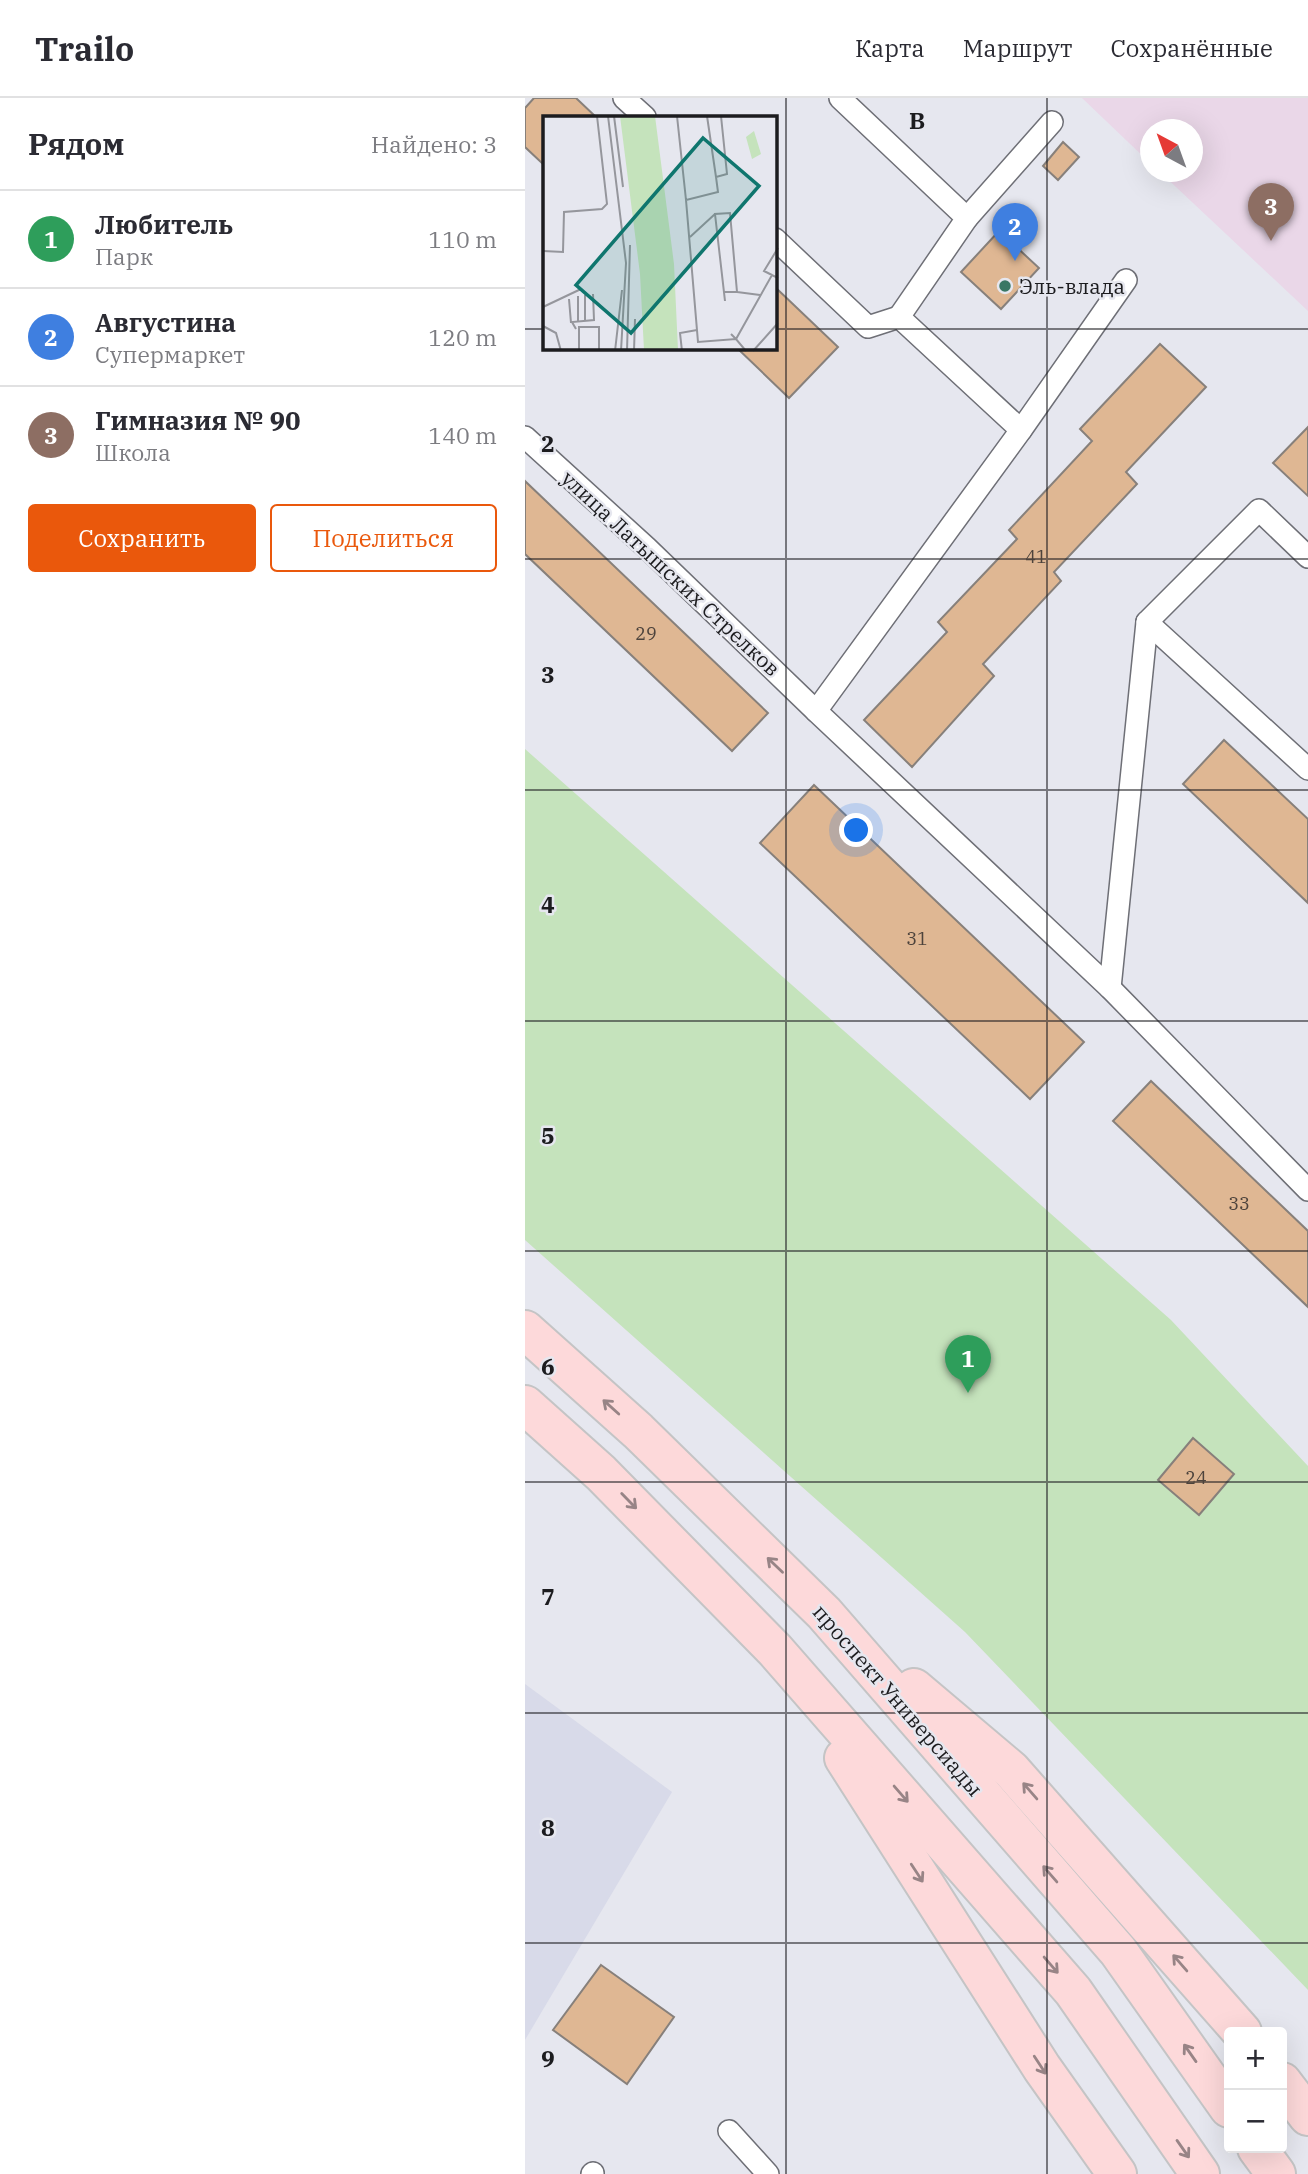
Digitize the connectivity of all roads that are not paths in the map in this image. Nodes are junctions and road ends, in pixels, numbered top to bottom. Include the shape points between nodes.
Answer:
1 (624, 98) edge
2 (840, 98) edge
3 (644, 116) edge
4 (1052, 122) dead end
5 (967, 218) junction
6 (777, 242) edge
7 (1126, 280) dead end
8 (899, 317) junction
9 (1021, 430) junction
10 (525, 437) edge
11 (1308, 557) edge
12 (1146, 622) junction
13 (816, 711) junction
14 (1308, 769) edge
15 (1110, 988) junction
16 (1308, 1190) edge
17 (525, 1329) edge
18 (525, 1405) edge
19 (824, 1613) junction
20 (775, 1650) junction
21 (1238, 2027) edge
22 (1287, 2089) edge
23 (1224, 2101) edge
24 (1308, 2116) edge
25 (729, 2132) dead end
26 (1261, 2153) edge
27 (768, 2174) edge
28 (1117, 2174) edge
29 (1201, 2174) edge
30 (1276, 2174) edge

1 - 3 lane
2 - 5 lane
4 - 5 lane
5 - 8 lane
6 - 8 lane via 868,327
7 - 9 lane
8 - 9 lane
9 - 13 lane
10 - 13 lane, улица Латышских Стрелков
11 - 12 lane via 1259,510
12 - 14 lane
12 - 15 lane
13 - 15 lane, улица Латышских Стрелков
15 - 16 lane, улица Латышских Стрелков
19 -> 17 main road, проспект Универсиады via 638,1431
18 -> 20 main road via 601,1473
21 -> 19 main road via 1011,1770
23 -> 19 main road, проспект Универсиады via 1118,1951
20 -> 28 main road via 1042,2068
20 -> 29 main road via 1073,1991
22 - 24 main road
25 - 27 lane
26 - 30 main road

